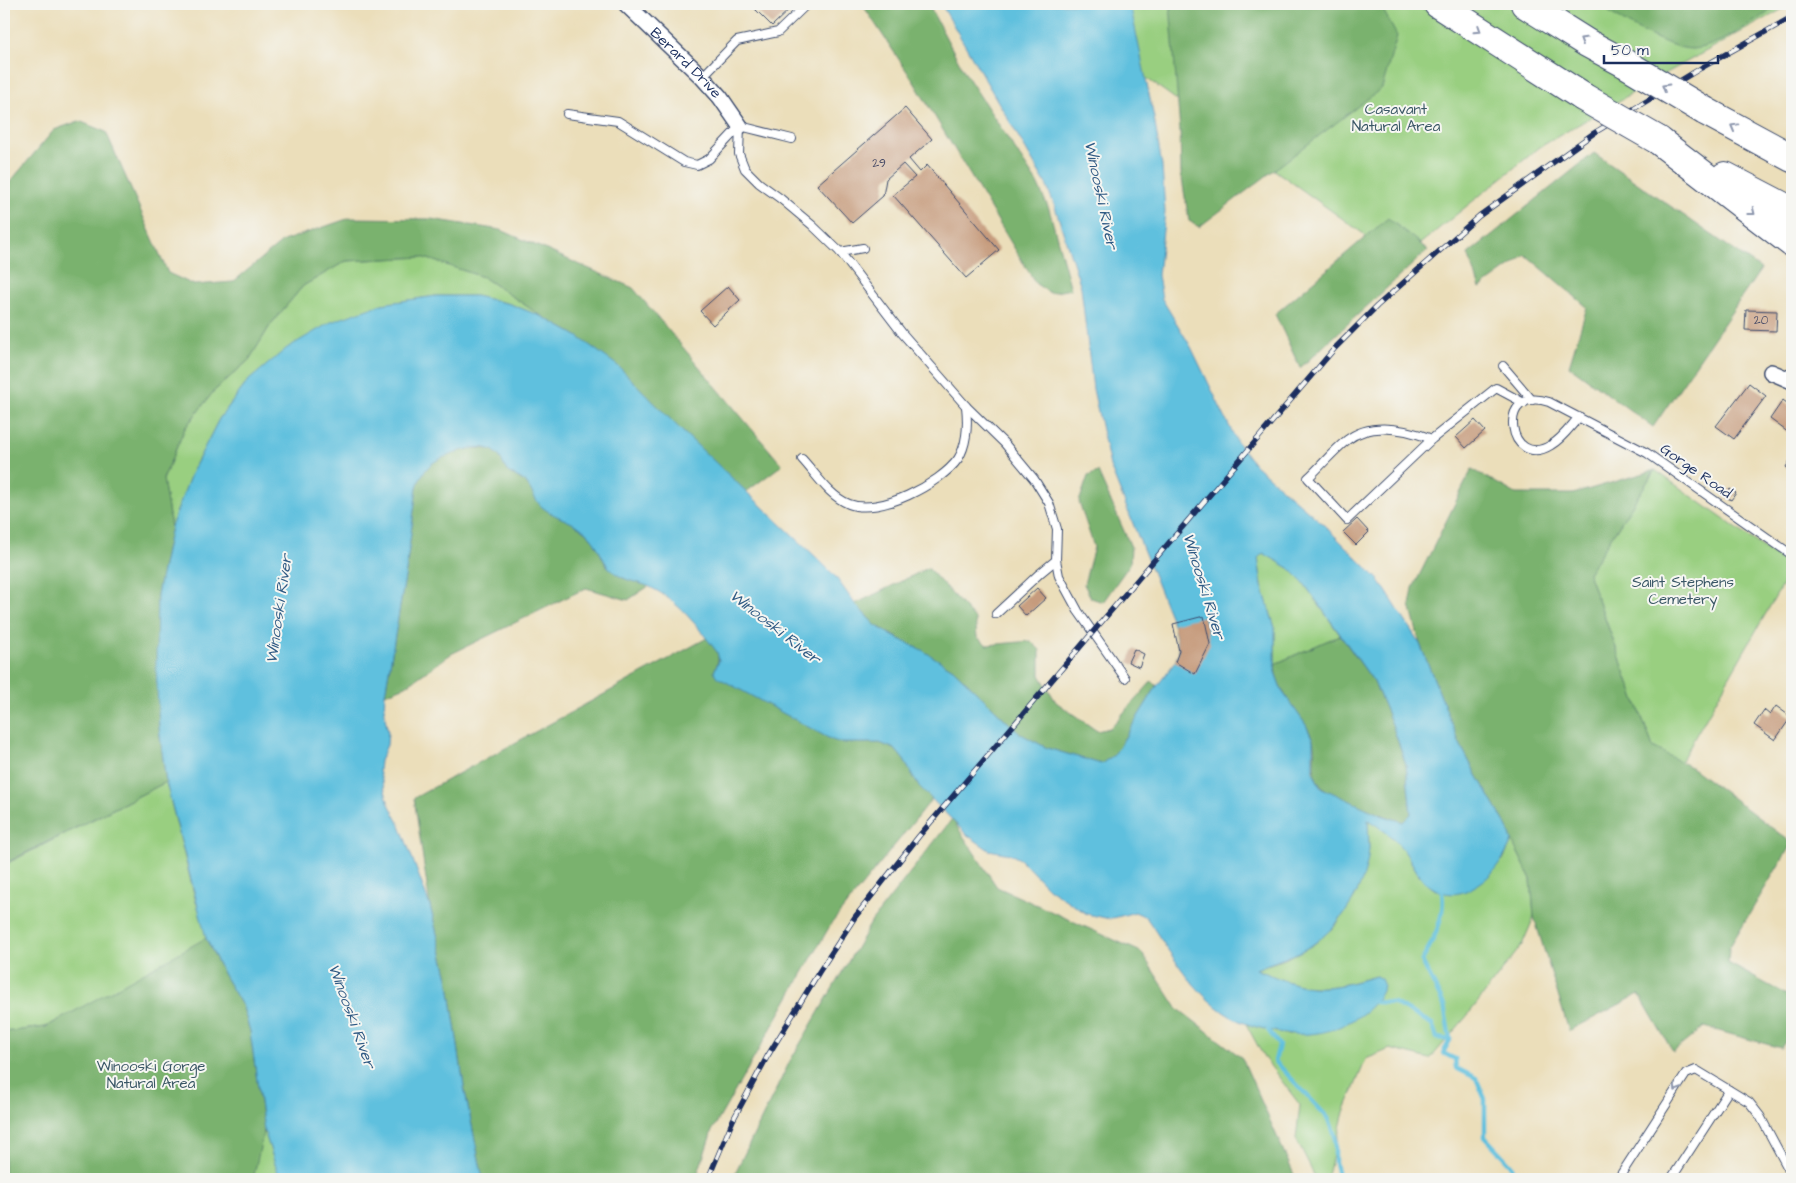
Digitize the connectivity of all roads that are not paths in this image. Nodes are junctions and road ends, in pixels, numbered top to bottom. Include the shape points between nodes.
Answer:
1 (626, 4) edge
2 (807, 4) edge
3 (1438, 4) edge
4 (1525, 4) edge
5 (702, 77) junction
6 (568, 114) dead end
7 (740, 126) junction
8 (792, 139) dead end
9 (1658, 140) junction
10 (1762, 142) junction
11 (1792, 152) edge
12 (1792, 158) edge
13 (1792, 211) edge
14 (1792, 243) edge
15 (863, 248) dead end
16 (840, 252) junction
17 (1503, 366) dead end
18 (1771, 372) dead end
19 (1792, 381) edge
20 (1528, 401) junction
21 (966, 406) junction
22 (1579, 418) junction
23 (1432, 439) junction
24 (802, 459) dead end
25 (1792, 555) edge
26 (1056, 560) junction
27 (996, 614) dead end
28 (1125, 678) dead end
29 (1730, 1090) junction
30 (1792, 1176) edge
31 (1618, 1179) edge
32 (1671, 1179) edge

1 - 5 street, Berard Drive
2 - 5 lane via 778,32 737,41
3 -> 9 highway, bridge
10 -> 4 highway, bridge via 1587,43
5 - 7 street, Berard Drive
6 - 7 lane via 618,121 684,162 697,165 709,160
7 - 8 lane
7 - 16 lane via 739,154 745,169
9 - 13 highway
9 -> 14 highway
10 - 11 highway
10 - 12 highway
15 - 16 lane
16 - 21 lane via 902,333
17 - 20 lane
18 - 19 street
20 - 22 lane, Gorge Road via 1549,402
20 - 22 lane via 1514,414 1512,430 1520,444 1527,448 1534,450 1550,446
20 - 23 lane, Gorge Road via 1496,388
21 - 24 lane via 966,439 958,458 939,478 898,500 862,508 848,504 833,494
21 - 26 lane via 1005,444 1049,503 1056,529
22 - 25 lane, Gorge Road via 1647,454
23 - 23 lane via 1347,520 1308,478 1348,439 1369,429 1395,428
26 - 27 lane
26 - 28 lane via 1060,576 1078,611
29 - 30 lane via 1749,1102 1760,1116
29 -> 31 lane via 1696,1070 1686,1074
29 - 32 lane

